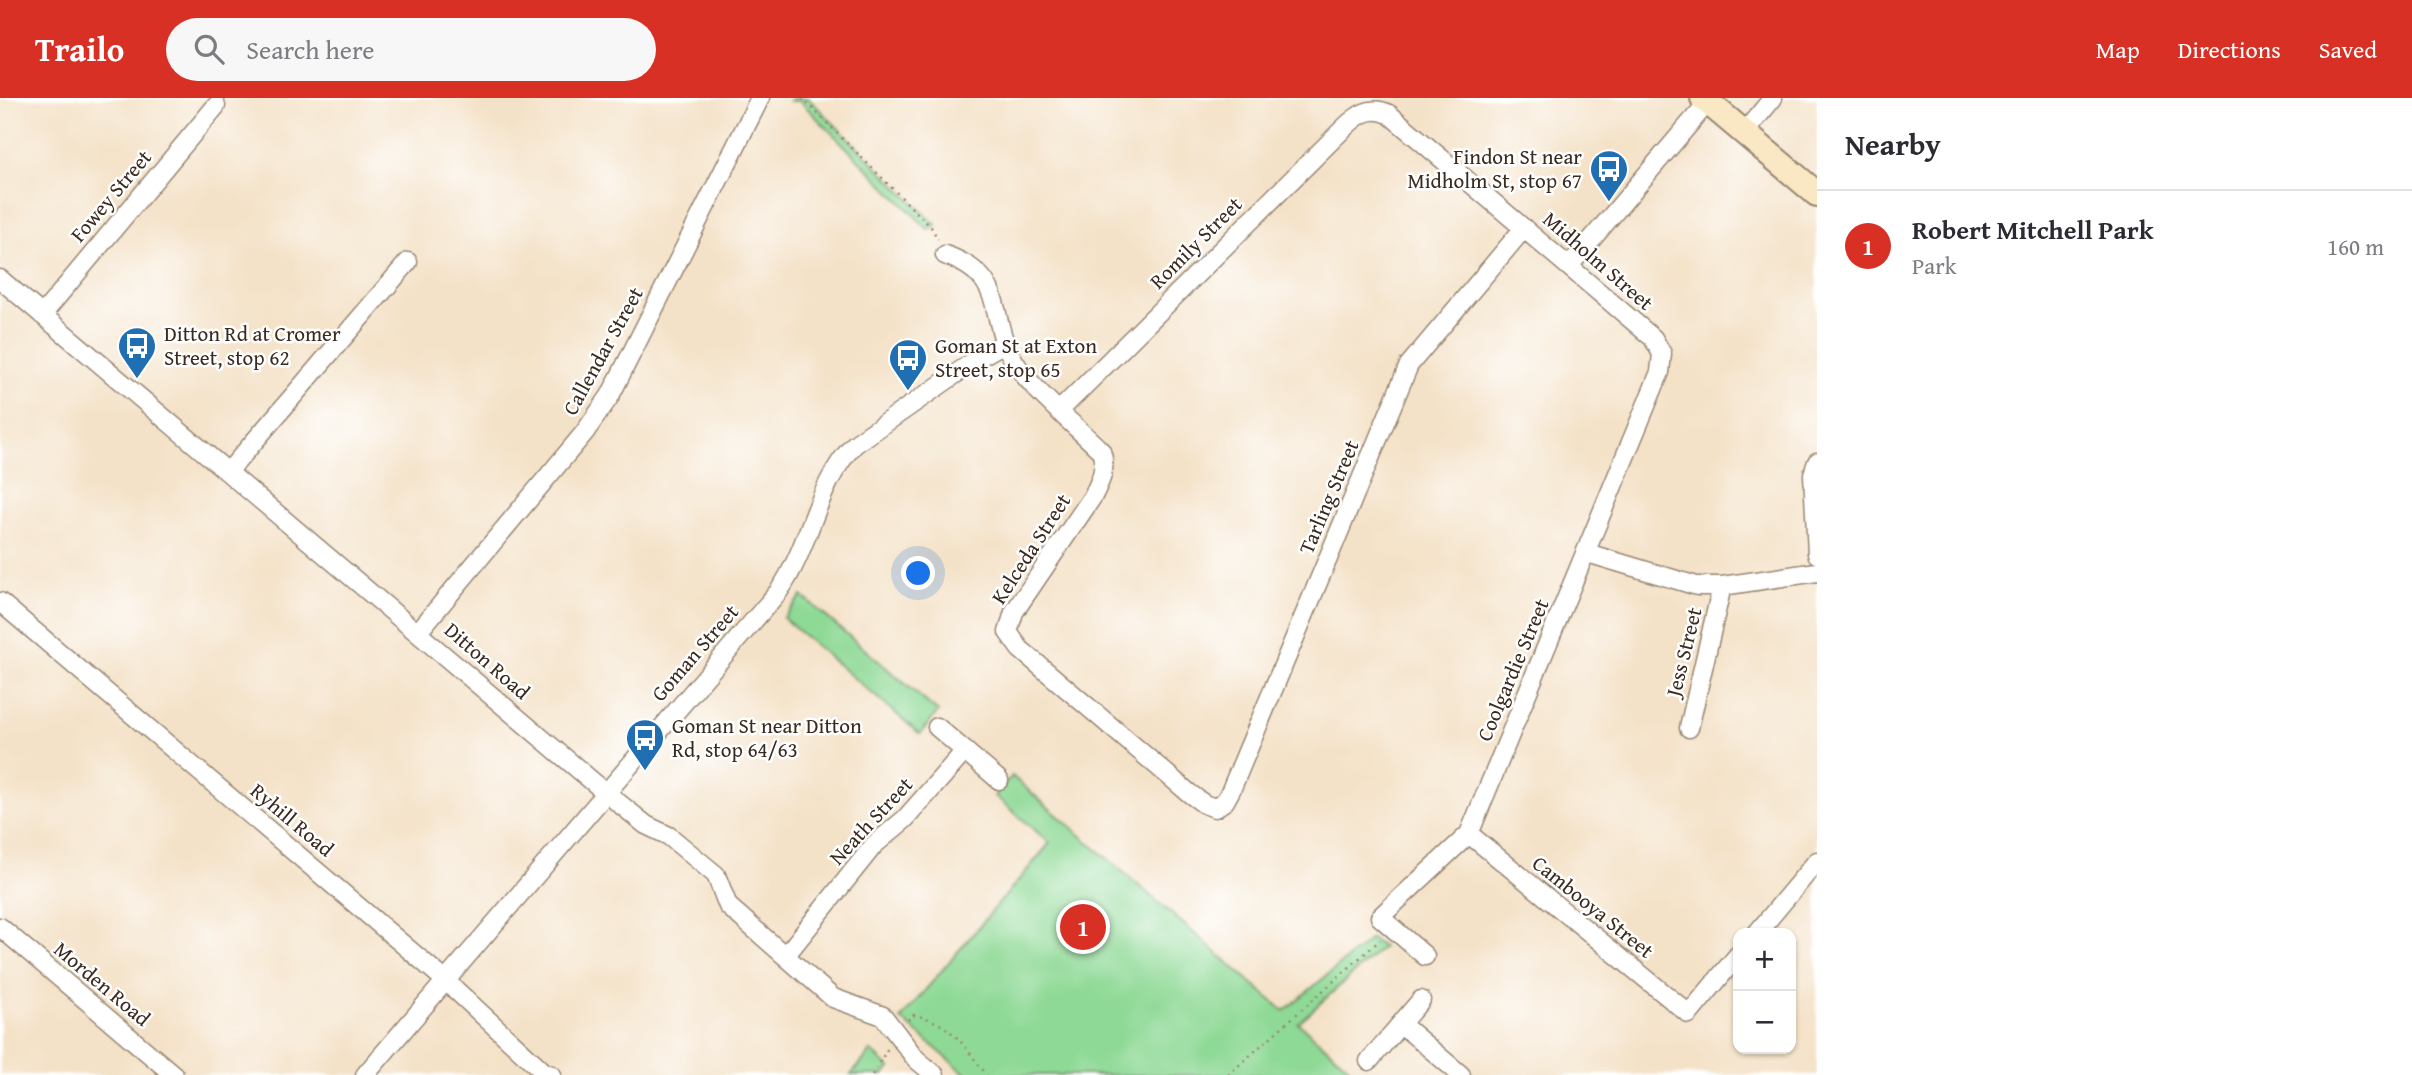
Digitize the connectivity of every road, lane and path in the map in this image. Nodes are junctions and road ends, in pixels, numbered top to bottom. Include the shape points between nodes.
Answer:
1 (760, 98) edge
2 (802, 98) edge
3 (1773, 98) edge
4 (1705, 100) edge
5 (216, 106) dead end
6 (1366, 111) joint
7 (1744, 133) junction
8 (1817, 194) edge
9 (1524, 228) junction
10 (945, 255) joint
11 (408, 262) dead end
12 (1569, 266) junction
13 (0, 279) edge
14 (42, 315) junction
15 (1006, 342) junction
16 (1662, 354) joint
17 (1060, 410) junction
18 (1817, 462) edge
19 (228, 472) junction
20 (1587, 554) junction
21 (1817, 554) edge
22 (1817, 572) edge
23 (1722, 586) junction
24 (0, 602) edge
25 (418, 632) junction
26 (937, 727) dead end
27 (1689, 728) dead end
28 (965, 751) junction
29 (999, 780) dead end
30 (605, 792) junction
31 (1215, 808) joint
32 (1469, 834) junction
33 (1817, 861) edge
34 (0, 927) edge
35 (1393, 928) junction
36 (1760, 928) edge
37 (786, 956) junction
38 (1425, 956) dead end
39 (1733, 961) edge
40 (446, 981) junction
41 (1421, 1000) dead end
42 (1401, 1024) junction
43 (894, 1034) junction
44 (1369, 1061) dead end
45 (174, 1075) edge
46 (365, 1075) edge
47 (552, 1075) edge
48 (872, 1075) edge
49 (934, 1075) edge
50 (987, 1075) edge
51 (1227, 1075) edge
52 (1461, 1075) edge

1 - 25 street, Callendar Street via 610,396
2 - 10 path via 931,228
3 - 7 street
4 - 7 street
4 - 12 street
5 - 14 street, Fowey Street
6 - 9 street, Midholm Street via 1389,114
6 - 17 street, Romily Street
7 - 8 street
9 - 12 street, Midholm Street
9 - 31 street, Tarling Street via 1409,365 1231,790
10 - 15 street, Kelceda Street via 968,263 988,284
11 - 19 street
12 - 16 street, Midholm Street via 1653,338
13 - 14 street, Ditton Road
14 - 19 street, Ditton Road
15 - 17 street, Kelceda Street via 1014,362
15 - 30 street, Goman Street via 855,444 839,460 801,555 779,591
16 - 20 street, Coolgardie Street via 1660,372
17 - 31 street, Kelceda Street via 1101,451 1104,476 1014,611 1008,632 1020,649 1189,793
18 - 21 street via 1813,474
19 - 25 street, Ditton Road
20 - 23 street via 1697,586
20 - 32 street, Coolgardie Street
22 - 23 street
23 - 27 street, Jess Street
24 - 40 street, Ryhill Road
25 - 30 street, Ditton Road
26 - 28 street
28 - 29 street
28 - 37 street, Neath Street via 905,819 874,845
30 - 37 street, Ditton Road via 716,875 728,906
30 - 40 street, Goman Street
32 - 35 street, Coolgardie Street via 1380,917
32 - 39 street, Cambooya Street via 1689,1014
33 - 36 street
34 - 45 street, Morden Road
35 - 38 street
35 - 51 path
37 - 43 street, Ditton Road via 833,998 883,1016
40 - 46 street, Goman Street
40 - 47 street, Ryhill Road
41 - 42 street
42 - 44 street
42 - 52 street
43 - 48 path
43 - 49 street, Ditton Road
43 - 50 path via 913,1015 942,1024

